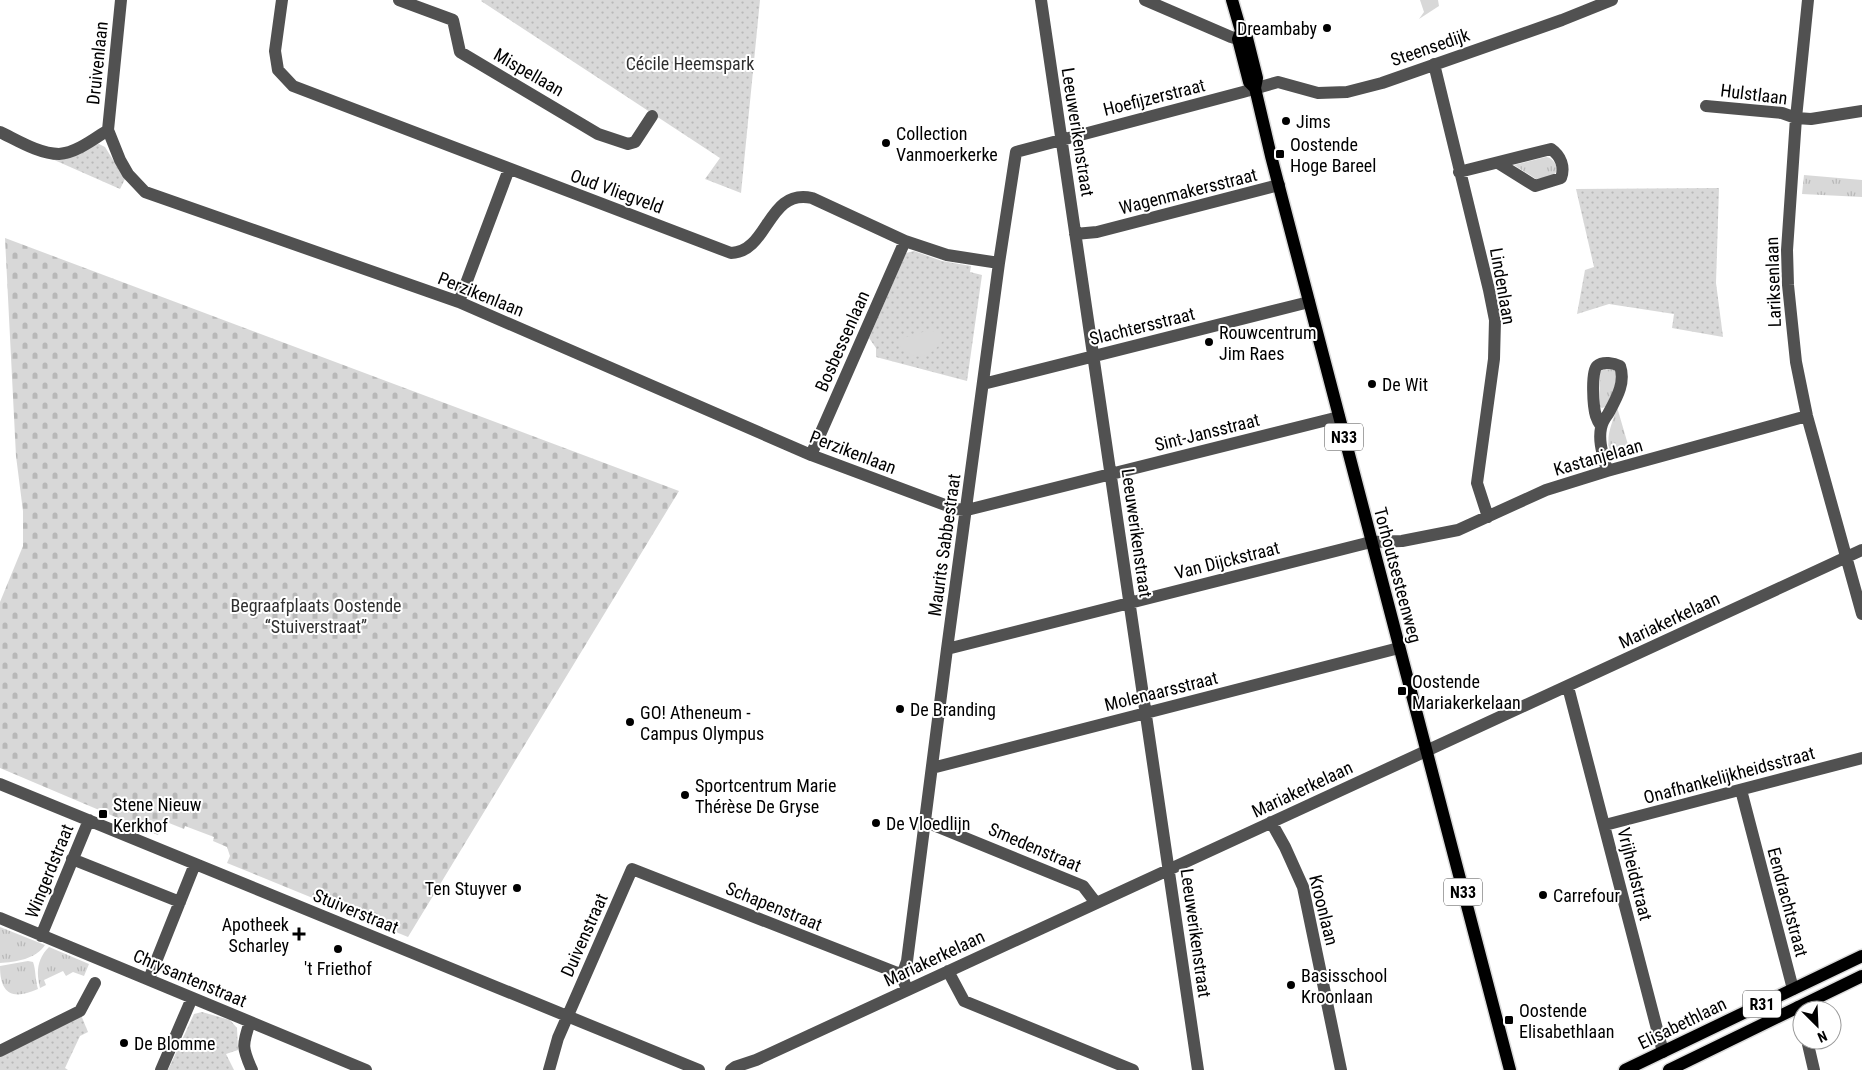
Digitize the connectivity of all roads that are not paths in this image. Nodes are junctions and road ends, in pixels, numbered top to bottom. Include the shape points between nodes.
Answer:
1 (121, 0) edge
2 (282, 0) edge
3 (399, 0) edge
4 (1040, 0) edge
5 (1145, 0) edge
6 (1232, 0) edge
7 (1612, 0) edge
8 (1808, 0) edge
9 (1242, 36) junction
10 (1434, 64) junction
11 (1254, 88) junction
12 (1706, 106) dead end
13 (1862, 111) edge
14 (652, 116) dead end
15 (1796, 118) junction
16 (108, 130) junction
17 (4, 134) edge
18 (1061, 139) junction
19 (1498, 163) junction
20 (509, 169) junction
21 (1459, 172) junction
22 (1279, 185) junction
23 (1076, 234) junction
24 (905, 240) junction
25 (999, 263) junction
26 (459, 302) junction
27 (1310, 302) junction
28 (1094, 356) junction
29 (983, 384) junction
30 (1807, 416) junction
31 (1339, 417) junction
32 (1601, 426) dead end
33 (811, 455) junction
34 (1607, 471) junction
35 (1111, 475) junction
36 (967, 510) junction
37 (1488, 516) junction
38 (1373, 548) junction
39 (1862, 550) edge
40 (1846, 557) junction
41 (1129, 603) junction
42 (1862, 614) edge
43 (947, 648) junction
44 (1399, 648) junction
45 (1568, 687) junction
46 (1146, 714) junction
47 (1427, 750) junction
48 (1862, 758) edge
49 (932, 768) junction
50 (0, 784) edge
51 (1741, 790) junction
52 (89, 820) junction
53 (926, 822) junction
54 (1271, 822) junction
55 (1605, 825) junction
56 (72, 859) junction
57 (196, 864) junction
58 (632, 869) joint
59 (1168, 870) junction
60 (180, 902) junction
61 (1096, 903) junction
62 (0, 918) edge
63 (42, 936) junction
64 (1862, 956) edge
65 (948, 971) junction
66 (903, 974) junction
67 (1862, 976) edge
68 (149, 979) junction
69 (95, 983) dead end
70 (1793, 989) junction
71 (907, 990) junction
72 (192, 998) junction
73 (1796, 1000) edge
74 (1812, 1000) edge
75 (1792, 1010) edge
76 (568, 1016) junction
77 (250, 1022) junction
78 (0, 1050) edge
79 (1809, 1050) edge
80 (1663, 1052) junction
81 (754, 1065) edge
82 (161, 1070) edge
83 (252, 1070) edge
84 (366, 1070) edge
85 (549, 1070) edge
86 (699, 1070) edge
87 (731, 1070) edge
88 (1133, 1070) edge
89 (1198, 1070) edge
90 (1341, 1070) edge
91 (1510, 1070) edge
92 (1625, 1070) edge
93 (1669, 1070) edge
94 (1814, 1070) edge

1 - 16 street, Druivenlaan
2 - 20 street, Oud Vliegveld via 275,51 278,70 292,86
3 - 14 street, Mispellaan via 454,20 460,52 598,134 628,144 635,142
4 - 18 street, Leeuwerikenstraat
5 - 9 street
6 - 9 main road, Torhoutsesteenweg / N33
7 - 10 street, Steensedijk
8 - 15 street, Lariksenlaan
9 - 11 main road, Torhoutsesteenweg / N33 via 1257,78
10 - 11 street, Steensedijk via 1347,92 1318,93 1278,82
10 - 21 street, Lindenlaan
11 - 18 street, Hoefijzerstraat
11 - 22 main road, Torhoutsesteenweg / N33
12 - 15 street, Hulstlaan via 1782,113
13 - 15 street, Hulstlaan via 1811,119
15 - 30 street, Lariksenlaan via 1787,250 1788,285 1796,362
16 - 17 street via 60,154 44,152
16 - 26 street, Perzikenlaan via 128,174 145,192
18 - 23 street, Leeuwerikenstraat
18 - 25 street, Maurits Sabbestraat via 1016,152
19 - 19 street via 1551,149 1558,155 1564,170 1561,178 1535,186
19 - 21 street
20 - 24 street, Oud Vliegveld via 730,253 747,250 778,208 793,198 803,196
20 - 26 street
21 - 37 street, Lindenlaan via 1494,320 1494,359 1477,482
22 - 23 street, Wagenmakersstraat via 1097,232
22 - 27 main road, Torhoutsesteenweg / N33
23 - 28 street, Leeuwerikenstraat
24 - 25 street, Oud Vliegveld via 947,255
24 - 33 street, Bosbessenlaan
25 - 29 street, Maurits Sabbestraat
26 - 33 street, Perzikenlaan
27 - 28 street, Slachtersstraat
27 - 31 main road, Torhoutsesteenweg / N33
28 - 29 street, Slachtersstraat
28 - 35 street, Leeuwerikenstraat
29 - 36 street, Maurits Sabbestraat
30 - 34 street, Kastanjelaan
30 - 40 street, Lariksenlaan
31 - 35 street, Sint-Jansstraat
31 - 38 main road, Torhoutsesteenweg / N33
32 - 34 street via 1600,443
33 - 36 street, Perzikenlaan via 956,509
34 - 37 street, Kastanjelaan via 1546,490
35 - 36 street, Sint-Jansstraat
35 - 41 street, Leeuwerikenstraat
36 - 43 street, Maurits Sabbestraat
37 - 38 street, Kastanjelaan via 1458,530
38 - 41 street, Van Dijckstraat
38 - 44 main road, Torhoutsesteenweg / N33
39 - 40 street, Mariakerkelaan
40 - 42 street, Lariksenlaan
40 - 45 street, Mariakerkelaan
41 - 43 street, Van Dijckstraat
41 - 46 street, Leeuwerikenstraat
43 - 49 street, Maurits Sabbestraat
44 - 46 street, Molenaarsstraat
44 - 47 main road, Torhoutsesteenweg / N33
45 - 47 street, Mariakerkelaan
45 - 55 street, Vrijheidstraat
46 - 49 street, Molenaarsstraat
46 - 59 street, Leeuwerikenstraat
47 - 54 street, Mariakerkelaan
47 - 91 main road, Torhoutsesteenweg / N33
48 - 51 street, Onafhankelijkheidsstraat
49 - 53 street, Maurits Sabbestraat
50 - 52 street, Stuiverstraat
51 - 55 street, Onafhankelijkheidsstraat
51 - 70 street, Eendrachtstraat
52 - 56 street, Wingerdstraat
52 - 57 street, Stuiverstraat
53 - 61 street, Smedenstraat via 1083,886
53 - 66 street, Maurits Sabbestraat
54 - 59 street, Mariakerkelaan
54 - 90 street, Kroonlaan via 1304,887
55 - 80 street, Vrijheidstraat
56 - 60 street
56 - 63 street, Wingerdstraat
57 - 60 street
57 - 76 street, Stuiverstraat
58 - 66 street, Schapenstraat
58 - 76 street, Duivenstraat
59 - 61 street, Mariakerkelaan
59 - 89 street, Leeuwerikenstraat
60 - 68 street
61 - 65 street, Mariakerkelaan
62 - 63 street, Chrysantenstraat
63 - 68 street, Chrysantenstraat
64 - 70 main road, Elisabethlaan / R31
65 - 71 street, Mariakerkelaan
65 - 88 street via 964,1001
66 - 71 street, Maurits Sabbestraat
67 - 74 main road, Elisabethlaan / R31
68 - 72 street, Chrysantenstraat
69 - 78 street via 80,1011
70 - 73 main road, Eendrachtstraat / R31
70 - 80 main road, Elisabethlaan / R31
71 - 81 street, Mariakerkelaan
72 - 77 street, Chrysantenstraat
72 - 82 street
75 - 93 main road, Elisabethlaan / R31
76 - 85 street, Duivenstraat
76 - 86 street, Stuiverstraat
77 - 83 street via 243,1048
77 - 84 street, Chrysantenstraat
79 - 94 street
80 - 92 main road, Elisabethlaan / R31
80 - 93 main road, Vrijheidstraat / R31
81 - 87 street, Mariakerkelaan

